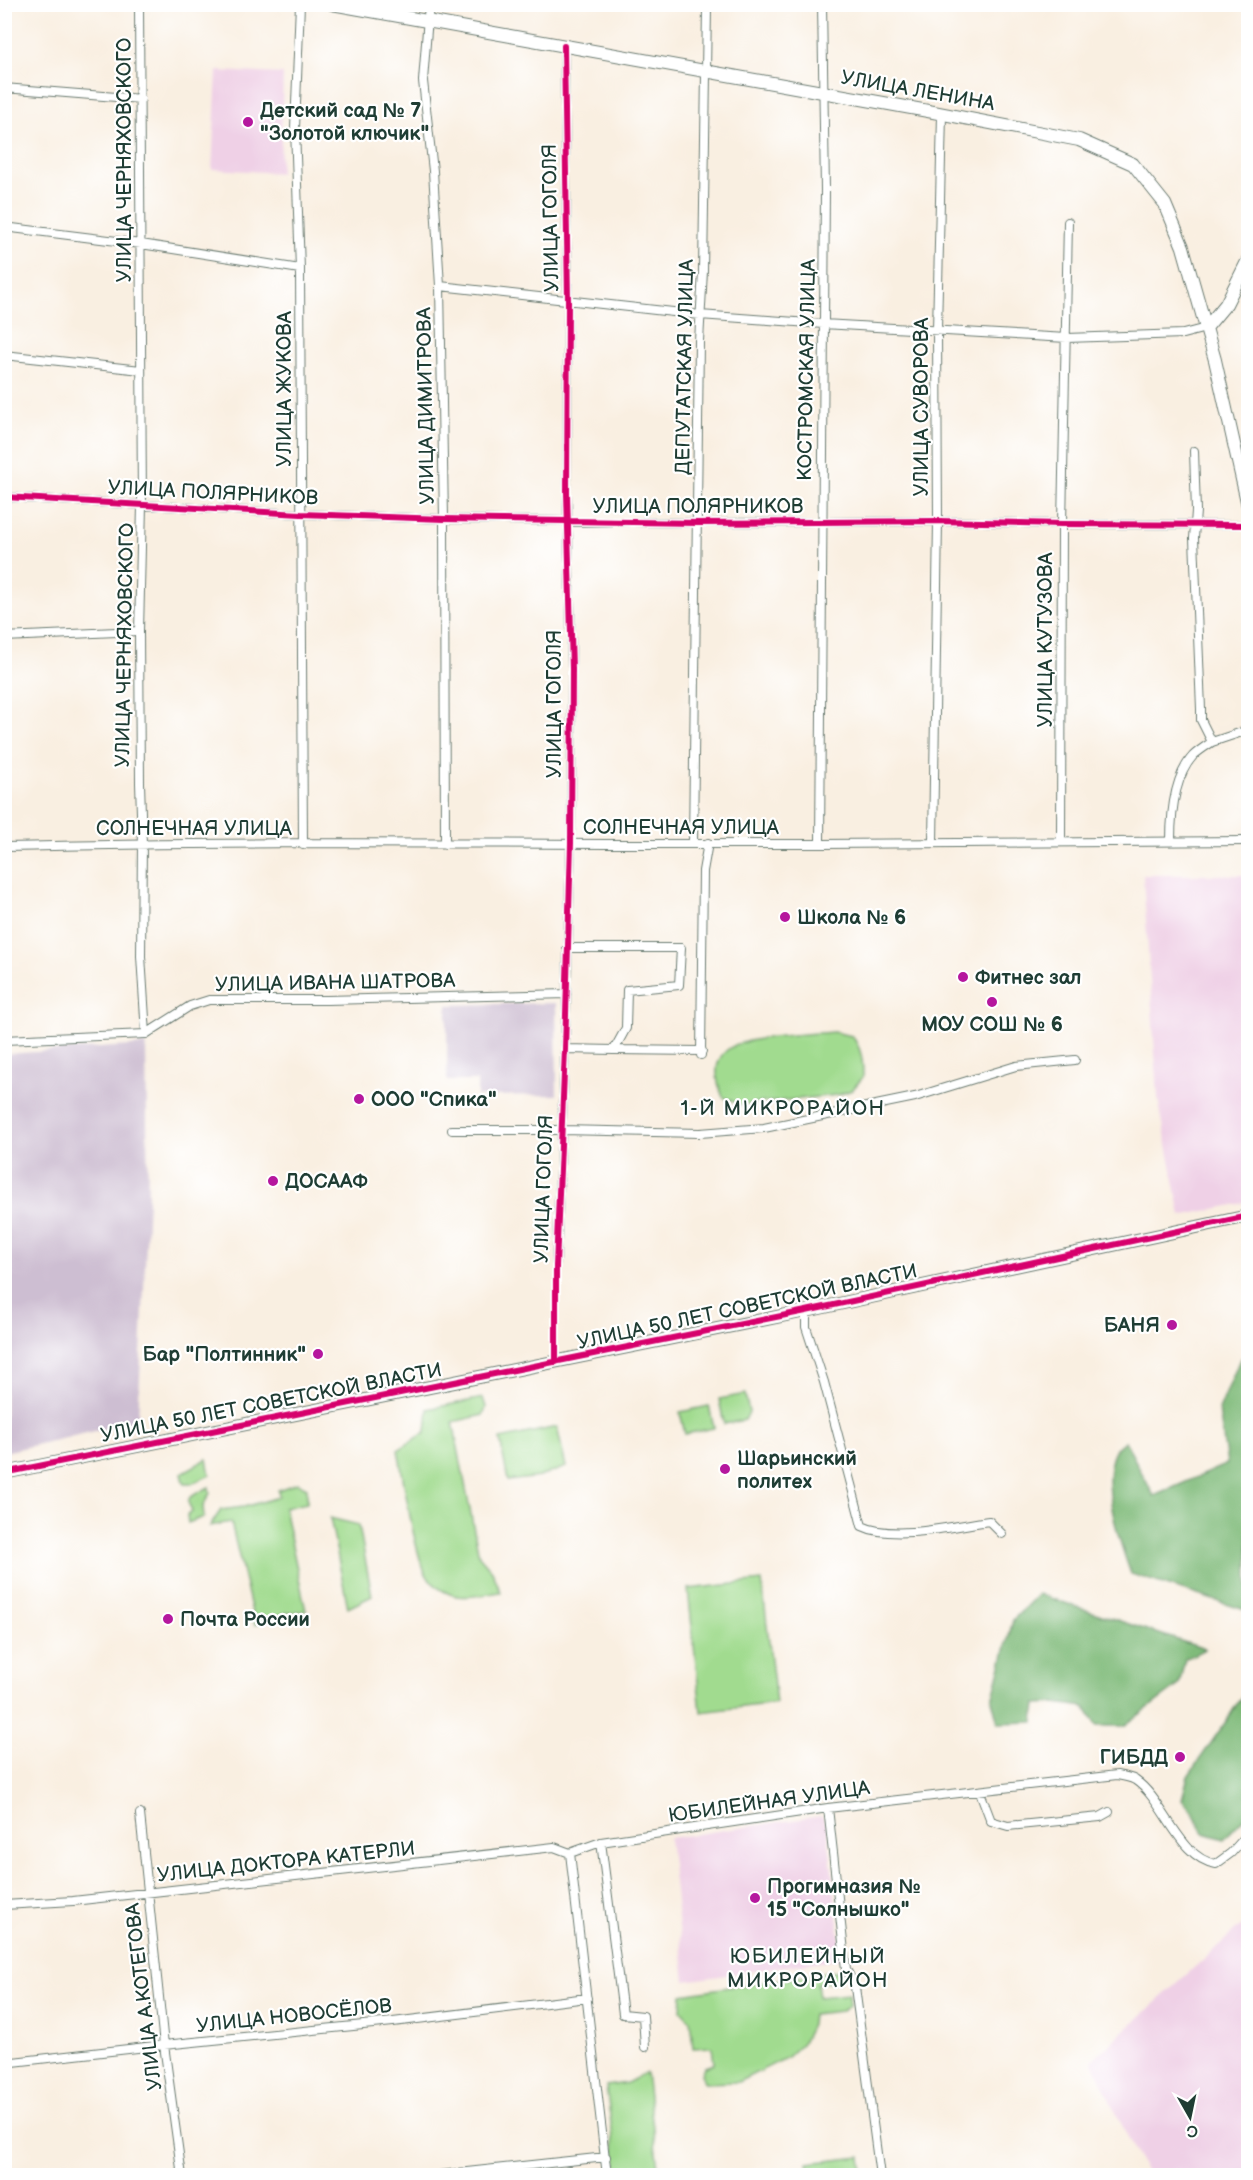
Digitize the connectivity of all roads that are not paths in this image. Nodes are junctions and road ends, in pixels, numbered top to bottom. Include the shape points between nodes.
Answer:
1 (139, 4) edge
2 (300, 4) edge
3 (332, 4) edge
4 (429, 4) edge
5 (822, 4) edge
6 (707, 7) dead end
7 (427, 22) junction
8 (564, 46) junction
9 (707, 72) junction
10 (4, 88) edge
11 (822, 93) junction
12 (141, 99) junction
13 (942, 114) junction
14 (1068, 222) dead end
15 (4, 227) edge
16 (141, 244) junction
17 (1248, 260) edge
18 (300, 269) junction
19 (440, 286) junction
20 (568, 300) junction
21 (700, 315) junction
22 (823, 324) junction
23 (1206, 328) junction
24 (937, 330) junction
25 (1067, 338) junction
26 (4, 355) edge
27 (141, 370) junction
28 (1194, 451) dead end
29 (4, 497) edge
30 (142, 505) junction
31 (1248, 506) edge
32 (301, 514) junction
33 (444, 519) junction
34 (938, 521) junction
35 (568, 522) junction
36 (821, 522) junction
37 (698, 523) junction
38 (1062, 524) junction
39 (1195, 524) junction
40 (1248, 525) edge
41 (139, 631) junction
42 (4, 637) edge
43 (1248, 730) edge
44 (1212, 742) junction
45 (1172, 841) junction
46 (1248, 841) edge
47 (1061, 842) junction
48 (571, 843) junction
49 (693, 843) junction
50 (708, 843) junction
51 (933, 843) junction
52 (142, 844) junction
53 (445, 844) junction
54 (820, 844) junction
55 (303, 845) junction
56 (4, 847) edge
57 (567, 948) junction
58 (567, 993) junction
59 (146, 1034) junction
60 (4, 1040) edge
61 (565, 1049) junction
62 (614, 1050) junction
63 (1075, 1060) dead end
64 (452, 1130) dead end
65 (562, 1130) junction
66 (1248, 1216) edge
67 (806, 1311) junction
68 (556, 1362) junction
69 (4, 1473) edge
70 (1002, 1534) dead end
71 (980, 1792) junction
72 (828, 1808) junction
73 (1109, 1812) dead end
74 (140, 1814) dead end
75 (1248, 1834) edge
76 (601, 1842) junction
77 (570, 1853) junction
78 (148, 1893) junction
79 (4, 1905) edge
80 (587, 1998) junction
81 (164, 2045) junction
82 (645, 2047) dead end
83 (4, 2064) edge
84 (606, 2157) junction
85 (182, 2175) edge
86 (430, 2175) edge
87 (607, 2175) edge
88 (880, 2175) edge

1 - 12 street, УЛИЦА ЧЕРНЯХОВСКОГО
2 - 18 street, УЛИЦА ЖУКОВА via 295,128
3 - 7 street, УЛИЦА ЛЕНИНА
4 - 7 street, УЛИЦА ДИМИТРОВА
5 - 11 street, КОСТРОМСКАЯ УЛИЦА
6 - 9 street, ДЕПУТАТСКАЯ УЛИЦА
7 - 8 street, УЛИЦА ЛЕНИНА
7 - 19 street, УЛИЦА ДИМИТРОВА via 423,81
8 - 9 street, УЛИЦА ЛЕНИНА
8 - 20 street, УЛИЦА ГОГОЛЯ
9 - 11 street, УЛИЦА ЛЕНИНА
9 - 21 street, ДЕПУТАТСКАЯ УЛИЦА
10 - 12 street
11 - 13 street, УЛИЦА ЛЕНИНА
11 - 22 street, КОСТРОМСКАЯ УЛИЦА
12 - 16 street, УЛИЦА ЧЕРНЯХОВСКОГО
13 - 23 street, УЛИЦА ЛЕНИНА via 1079,140 1133,164 1165,204 1183,247
13 - 24 street, УЛИЦА СУВОРОВА
14 - 25 street, УЛИЦА КУТУЗОВА
15 - 16 street
16 - 18 street
16 - 27 street, УЛИЦА ЧЕРНЯХОВСКОГО
17 - 23 street via 1226,304
18 - 32 street, УЛИЦА ЖУКОВА
19 - 20 street
19 - 33 street, УЛИЦА ДИМИТРОВА
20 - 21 street
20 - 35 street, УЛИЦА ГОГОЛЯ
21 - 22 street
21 - 37 street, ДЕПУТАТСКАЯ УЛИЦА
22 - 24 street
22 - 36 street, КОСТРОМСКАЯ УЛИЦА
23 - 25 street via 1183,334
23 - 31 street, УЛИЦА ЛЕНИНА
24 - 25 street
24 - 34 street, УЛИЦА СУВОРОВА
25 - 38 street, УЛИЦА КУТУЗОВА
26 - 27 street
27 - 30 street, УЛИЦА ЧЕРНЯХОВСКОГО
28 - 39 street
29 - 30 street, УЛИЦА ПОЛЯРНИКОВ
30 - 32 street, УЛИЦА ПОЛЯРНИКОВ
30 - 41 street, УЛИЦА ЧЕРНЯХОВСКОГО
32 - 33 street, УЛИЦА ПОЛЯРНИКОВ
32 - 55 street, УЛИЦА ЖУКОВА
33 - 35 street, УЛИЦА ПОЛЯРНИКОВ
33 - 53 street, УЛИЦА ДИМИТРОВА
34 - 36 street, УЛИЦА ПОЛЯРНИКОВ
34 - 38 street, УЛИЦА ПОЛЯРНИКОВ
34 - 51 street, УЛИЦА СУВОРОВА
35 - 37 street, УЛИЦА ПОЛЯРНИКОВ
35 - 48 street, УЛИЦА ГОГОЛЯ
36 - 37 street, УЛИЦА ПОЛЯРНИКОВ
36 - 54 street, КОСТРОМСКАЯ УЛИЦА
37 - 49 street, ДЕПУТАТСКАЯ УЛИЦА
38 - 39 street, УЛИЦА ПОЛЯРНИКОВ
38 - 47 street, УЛИЦА КУТУЗОВА
39 - 40 street, УЛИЦА ПОЛЯРНИКОВ
39 - 44 street via 1201,720
41 - 42 street
41 - 52 street, УЛИЦА ЧЕРНЯХОВСКОГО
43 - 44 street
44 - 45 street via 1194,756 1183,772 1171,821
45 - 46 street, СОЛНЕЧНАЯ УЛИЦА
45 - 47 street, СОЛНЕЧНАЯ УЛИЦА
47 - 51 street, СОЛНЕЧНАЯ УЛИЦА
48 - 49 street, СОЛНЕЧНАЯ УЛИЦА
48 - 53 street, СОЛНЕЧНАЯ УЛИЦА
48 - 57 street, УЛИЦА ГОГОЛЯ
49 - 50 street, СОЛНЕЧНАЯ УЛИЦА
50 - 54 street, СОЛНЕЧНАЯ УЛИЦА
50 - 62 street via 703,870 701,1053
51 - 54 street, СОЛНЕЧНАЯ УЛИЦА
52 - 55 street, СОЛНЕЧНАЯ УЛИЦА
52 - 56 street, СОЛНЕЧНАЯ УЛИЦА
52 - 59 street, УЛИЦА ЧЕРНЯХОВСКОГО via 141,956
53 - 55 street, СОЛНЕЧНАЯ УЛИЦА
57 - 58 street, УЛИЦА ГОГОЛЯ
57 - 62 street via 681,948 679,985 627,990 626,1028
58 - 59 street, УЛИЦА ИВАНА ШАТРОВА via 210,1000 190,1006
58 - 61 street, УЛИЦА ГОГОЛЯ
59 - 60 street
61 - 62 street
61 - 65 street, УЛИЦА ГОГОЛЯ
63 - 65 street via 1016,1066 915,1097 764,1128 700,1133
64 - 65 street
65 - 68 street, УЛИЦА ГОГОЛЯ
66 - 67 street, УЛИЦА 50 ЛЕТ СОВЕТСКОЙ ВЛАСТИ
67 - 68 street, УЛИЦА 50 ЛЕТ СОВЕТСКОЙ ВЛАСТИ
67 - 70 street via 806,1327 862,1526 894,1533 988,1521
68 - 69 street, УЛИЦА 50 ЛЕТ СОВЕТСКОЙ ВЛАСТИ
71 - 72 street, ЮБИЛЕЙНАЯ УЛИЦА
71 - 73 street via 991,1821 1008,1826 1101,1817
71 - 75 street, ЮБИЛЕЙНАЯ УЛИЦА via 1117,1775 1134,1778 1147,1790 1194,1853 1207,1863 1216,1864
72 - 76 street, ЮБИЛЕЙНАЯ УЛИЦА
72 - 88 street via 846,1969 855,1987
74 - 78 street, УЛИЦА А.КОТЕГОВА
76 - 77 street, ЮБИЛЕЙНАЯ УЛИЦА
76 - 82 street via 623,2014 643,2016
77 - 78 street, УЛИЦА ДОКТОРА КАТЕРЛИ via 554,1847
77 - 80 street
78 - 79 street, УЛИЦА ДОКТОРА КАТЕРЛИ
78 - 81 street, УЛИЦА А.КОТЕГОВА
80 - 81 street, УЛИЦА НОВОСЁЛОВ
80 - 84 street
81 - 83 street, УЛИЦА НОВОСЁЛОВ
81 - 85 street, УЛИЦА А.КОТЕГОВА
84 - 86 street
84 - 87 street

